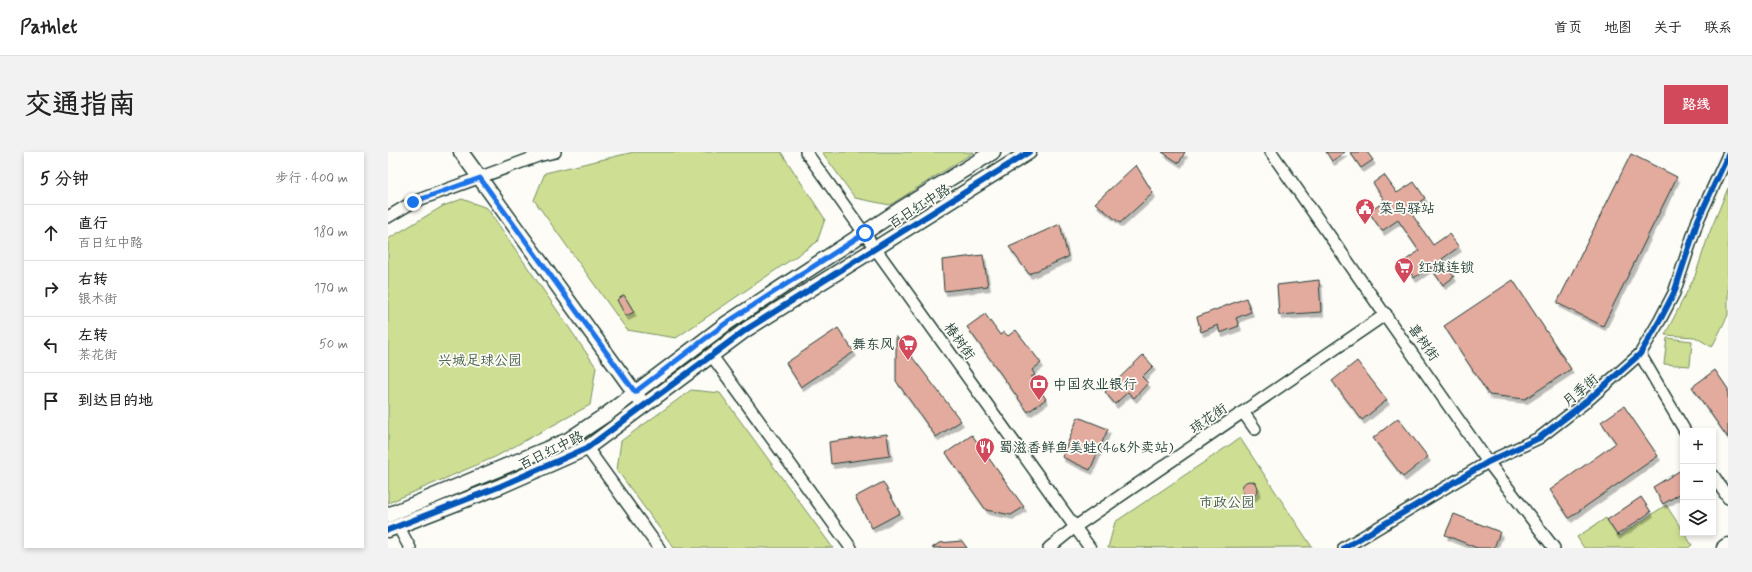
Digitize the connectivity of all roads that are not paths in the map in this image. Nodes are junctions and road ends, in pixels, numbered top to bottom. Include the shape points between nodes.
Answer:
1 (461, 152) edge
2 (555, 152) edge
3 (806, 152) edge
4 (993, 152) edge
5 (1030, 152) edge
6 (1271, 152) edge
7 (1728, 155) edge
8 (480, 178) junction
9 (388, 218) edge
10 (865, 233) junction
11 (875, 247) junction
12 (1386, 314) junction
13 (1640, 354) junction
14 (712, 356) junction
15 (635, 392) junction
16 (644, 405) junction
17 (1243, 412) junction
18 (1683, 428) edge
19 (1255, 429) dead end
20 (587, 448) junction
21 (1488, 462) junction
22 (1716, 480) edge
23 (1728, 498) edge
24 (388, 514) edge
25 (1075, 527) junction
26 (393, 528) edge
27 (1728, 546) edge
28 (410, 548) edge
29 (659, 548) edge
30 (851, 548) edge
31 (1049, 548) edge
32 (1090, 548) edge
33 (1344, 548) edge
34 (1554, 548) edge
35 (1725, 548) edge

1 - 8 street
2 - 8 street
3 - 10 street, 椿树街
4 - 10 street, 百日红中路
5 - 11 street, 百日红中路
6 - 12 street, 喜树街
7 - 13 street, 月季街 via 1698,220 1674,292
8 - 9 street via 413,202
8 - 15 street
10 - 11 street, 椿树街
10 - 15 street, 百日红中路 via 726,323
11 - 14 street, 百日红中路 via 747,329
11 - 25 street, 椿树街
12 - 17 street, 琼花街
12 - 21 street, 喜树街
13 - 18 street
13 - 21 street, 月季街 via 1587,401 1539,438
14 - 16 street, 百日红中路
14 - 30 street
15 - 16 street
15 - 24 street, 百日红中路 via 568,440
16 - 20 street, 百日红中路
17 - 19 street
17 - 25 street, 琼花街
20 - 26 street, 百日红中路 via 508,483
20 - 29 street
21 - 33 street, 月季街
21 - 34 street, 喜树街
22 - 23 street
25 - 31 street, 琼花街
25 - 32 street, 椿树街
26 - 28 street
27 - 35 main road

